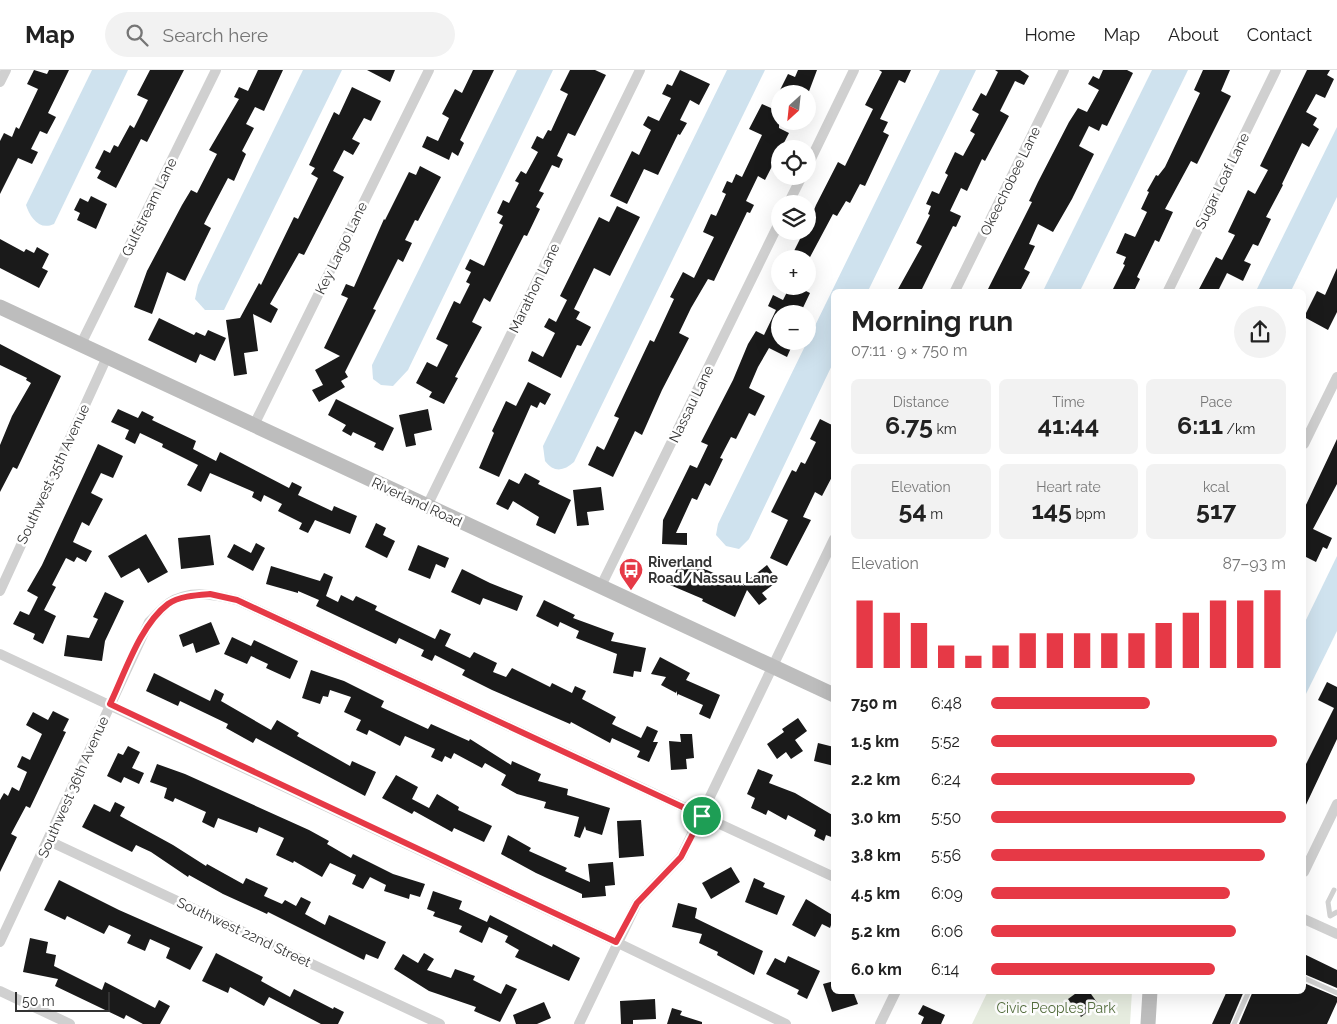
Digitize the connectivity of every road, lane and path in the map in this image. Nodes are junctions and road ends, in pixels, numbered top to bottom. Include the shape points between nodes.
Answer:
1 (6, 70) edge
2 (216, 70) edge
3 (429, 70) edge
4 (640, 70) edge
5 (854, 70) edge
6 (1064, 70) edge
7 (1276, 70) edge
8 (0, 82) edge
9 (816, 148) edge
10 (771, 239) edge
11 (956, 289) edge
12 (1169, 289) edge
13 (0, 307) edge
14 (81, 344) junction
15 (107, 357) junction
16 (1337, 377) edge
17 (254, 427) junction
18 (1306, 440) edge
19 (427, 506) junction
20 (831, 545) edge
21 (601, 586) junction
22 (0, 591) edge
23 (0, 654) edge
24 (772, 666) junction
25 (831, 694) edge
26 (110, 704) junction
27 (1337, 804) edge
28 (702, 816) junction
29 (48, 841) junction
30 (1306, 868) edge
31 (831, 876) edge
32 (1334, 890) dead end
33 (1337, 912) edge
34 (1330, 916) junction
35 (1306, 919) edge
36 (1324, 928) junction
37 (1337, 934) edge
38 (0, 942) edge
39 (616, 942) junction
40 (1306, 979) edge
41 (0, 991) edge
42 (1337, 993) edge
43 (895, 994) edge
44 (1150, 994) edge
45 (1248, 994) edge
46 (70, 1024) edge
47 (440, 1024) edge
48 (579, 1024) edge
49 (786, 1024) edge
50 (880, 1024) edge
51 (1148, 1024) edge
52 (1234, 1024) edge

1 - 8 street
2 - 14 street, Gulfstream Lane
3 - 17 street, Key Largo Lane
4 - 19 street, Marathon Lane
5 - 9 street
6 - 11 street, Okeechobee Lane
7 - 12 street, Sugar Loaf Lane
10 - 21 street, Nassau Lane
13 - 14 street, Riverland Road
14 - 15 street, Riverland Road
15 - 17 street, Riverland Road
15 - 22 street, Southwest 35th Avenue
16 - 18 street
17 - 19 street, Riverland Road
19 - 21 street, Riverland Road
20 - 24 street
21 - 24 street, Riverland Road
23 - 26 street
24 - 25 street, Riverland Road
24 - 28 street
26 - 28 street, Southwest 36th Avenue via 149,622 170,602 210,594 237,600
26 - 29 street, Southwest 36th Avenue
26 - 39 street
27 - 30 street
28 - 31 street, Southwest 36th Avenue
28 - 39 street via 681,857 637,903
29 - 38 street, Southwest 36th Avenue
29 - 47 street, Southwest 22nd Street
32 - 34 lane via 1328,902
33 - 34 lane
34 - 36 lane
35 - 36 street
36 - 37 street
39 - 48 street
39 - 49 street
40 - 42 lane
41 - 46 street
43 - 50 street
44 - 51 street
45 - 52 lane

